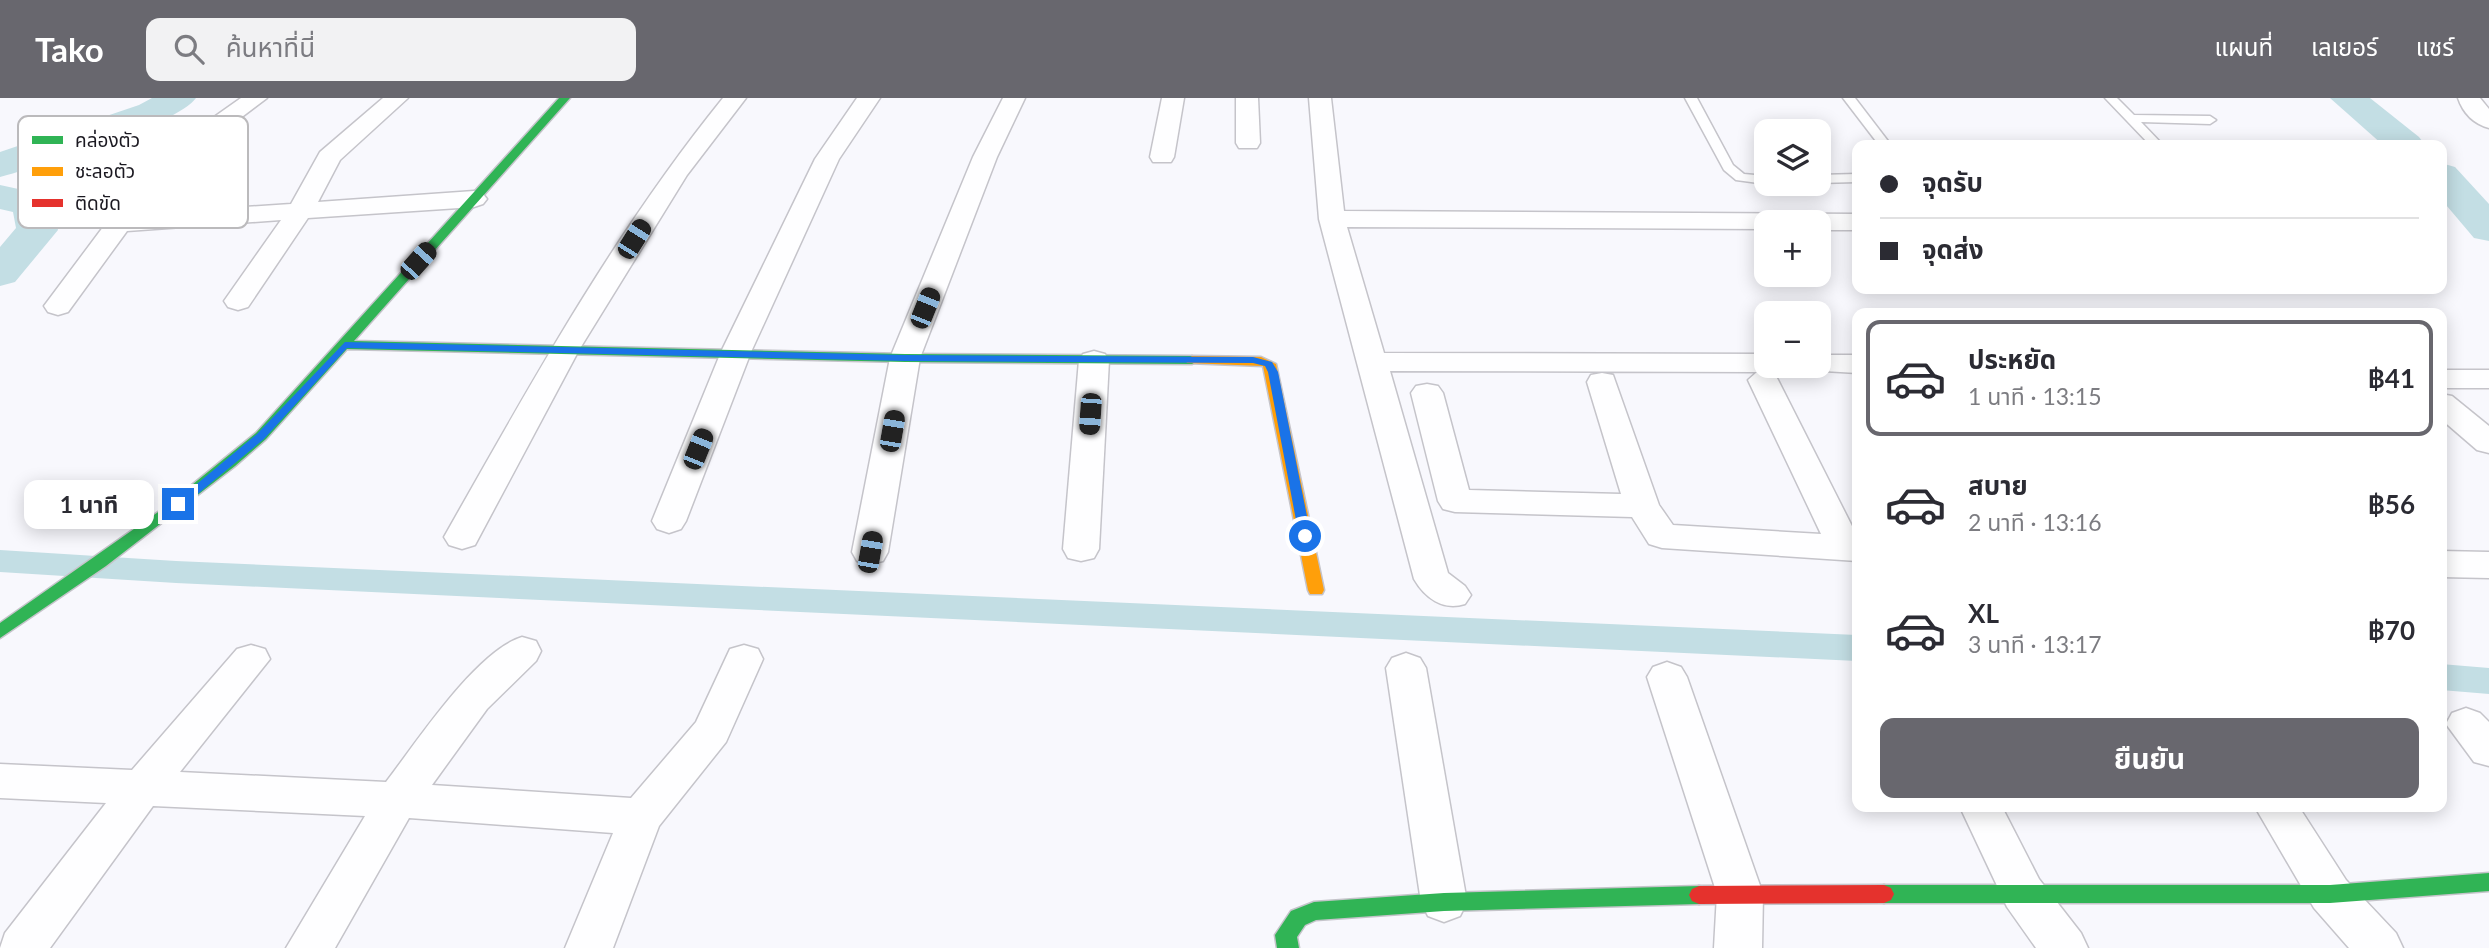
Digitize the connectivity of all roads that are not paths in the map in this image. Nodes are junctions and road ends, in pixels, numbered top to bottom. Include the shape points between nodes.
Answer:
1 (256, 98) edge
2 (397, 98) edge
3 (565, 98) edge
4 (735, 98) edge
5 (869, 98) edge
6 (1014, 98) edge
7 (1173, 98) edge
8 (1247, 98) edge
9 (1320, 98) edge
10 (1690, 98) edge
11 (1849, 98) edge
12 (2111, 98) edge
13 (2469, 98) edge
14 (231, 116) edge
15 (2131, 118) junction
16 (2210, 120) dead end
17 (2489, 121) edge
18 (1881, 140) edge
19 (2152, 140) edge
20 (1248, 143) dead end
21 (1161, 157) dead end
22 (1852, 178) edge
23 (1754, 179) edge
24 (1831, 179) edge
25 (474, 199) junction
26 (300, 211) junction
27 (248, 214) edge
28 (1332, 219) junction
29 (1852, 222) edge
30 (117, 228) edge
31 (238, 301) dead end
32 (58, 306) dead end
33 (345, 345) junction
34 (565, 350) junction
35 (736, 352) junction
36 (905, 358) junction
37 (1094, 360) junction
38 (1372, 362) junction
39 (1831, 364) edge
40 (1852, 364) edge
41 (1754, 372) edge
42 (1767, 378) edge
43 (2489, 379) edge
44 (1602, 382) dead end
45 (2447, 386) edge
46 (2447, 392) edge
47 (1427, 393) dead end
48 (2489, 443) edge
49 (1642, 506) junction
50 (669, 521) dead end
51 (462, 537) dead end
52 (1081, 548) dead end
53 (1851, 549) edge
54 (870, 552) dead end
55 (2447, 564) edge
56 (2489, 565) edge
57 (1316, 590) dead end
58 (1452, 594) dead end
59 (0, 632) edge
60 (522, 651) dead end
61 (251, 659) dead end
62 (744, 659) dead end
63 (1406, 668) dead end
64 (1667, 677) dead end
65 (0, 780) edge
66 (142, 788) junction
67 (397, 800) junction
68 (1984, 812) edge
69 (2279, 812) edge
70 (641, 817) junction
71 (2489, 882) edge
72 (2024, 893) junction
73 (1740, 894) junction
74 (2330, 894) junction
75 (1444, 902) junction
76 (22, 948) edge
77 (310, 948) edge
78 (589, 948) edge
79 (1288, 948) edge
80 (1738, 948) edge
81 (2064, 948) edge
82 (2379, 948) edge

1 - 14 street
2 - 26 street via 329,157
3 - 25 street
4 - 34 street via 676,172
5 - 35 street via 827,159
6 - 36 street via 985,157
7 - 21 street
8 - 20 street
9 - 28 street
10 - 23 lane via 1728,167 1741,177
11 - 18 lane
12 - 15 lane
13 - 17 street via 2473,108
15 - 16 lane
15 - 19 lane
22 - 24 lane
25 - 26 street
25 - 33 street
26 - 27 street
26 - 31 street
28 - 29 street
28 - 38 street
30 - 32 street
33 - 34 street
33 - 59 street via 261,436 220,472 116,552
34 - 35 street
34 - 51 street
35 - 36 street
35 - 50 street
36 - 37 street
36 - 54 street
37 - 52 street
37 - 57 street via 1253,360 1269,364
38 - 41 street
38 - 58 street via 1432,579
39 - 40 street
42 - 53 street
43 - 45 street
44 - 49 street
46 - 48 street
47 - 49 street via 1455,501
49 - 53 street via 1662,536
55 - 56 street
60 - 67 street via 473,698
61 - 66 street
62 - 70 street via 712,731
63 - 75 street
64 - 73 street
65 - 66 street
66 - 67 street
66 - 76 street
67 - 70 street
67 - 77 street
68 - 72 street
69 - 74 street
70 - 78 street
71 - 74 street
72 - 73 street
72 - 74 street
72 - 81 street
73 - 75 street
73 - 80 street
74 - 82 street
75 - 79 street via 1314,911 1298,918 1286,935

